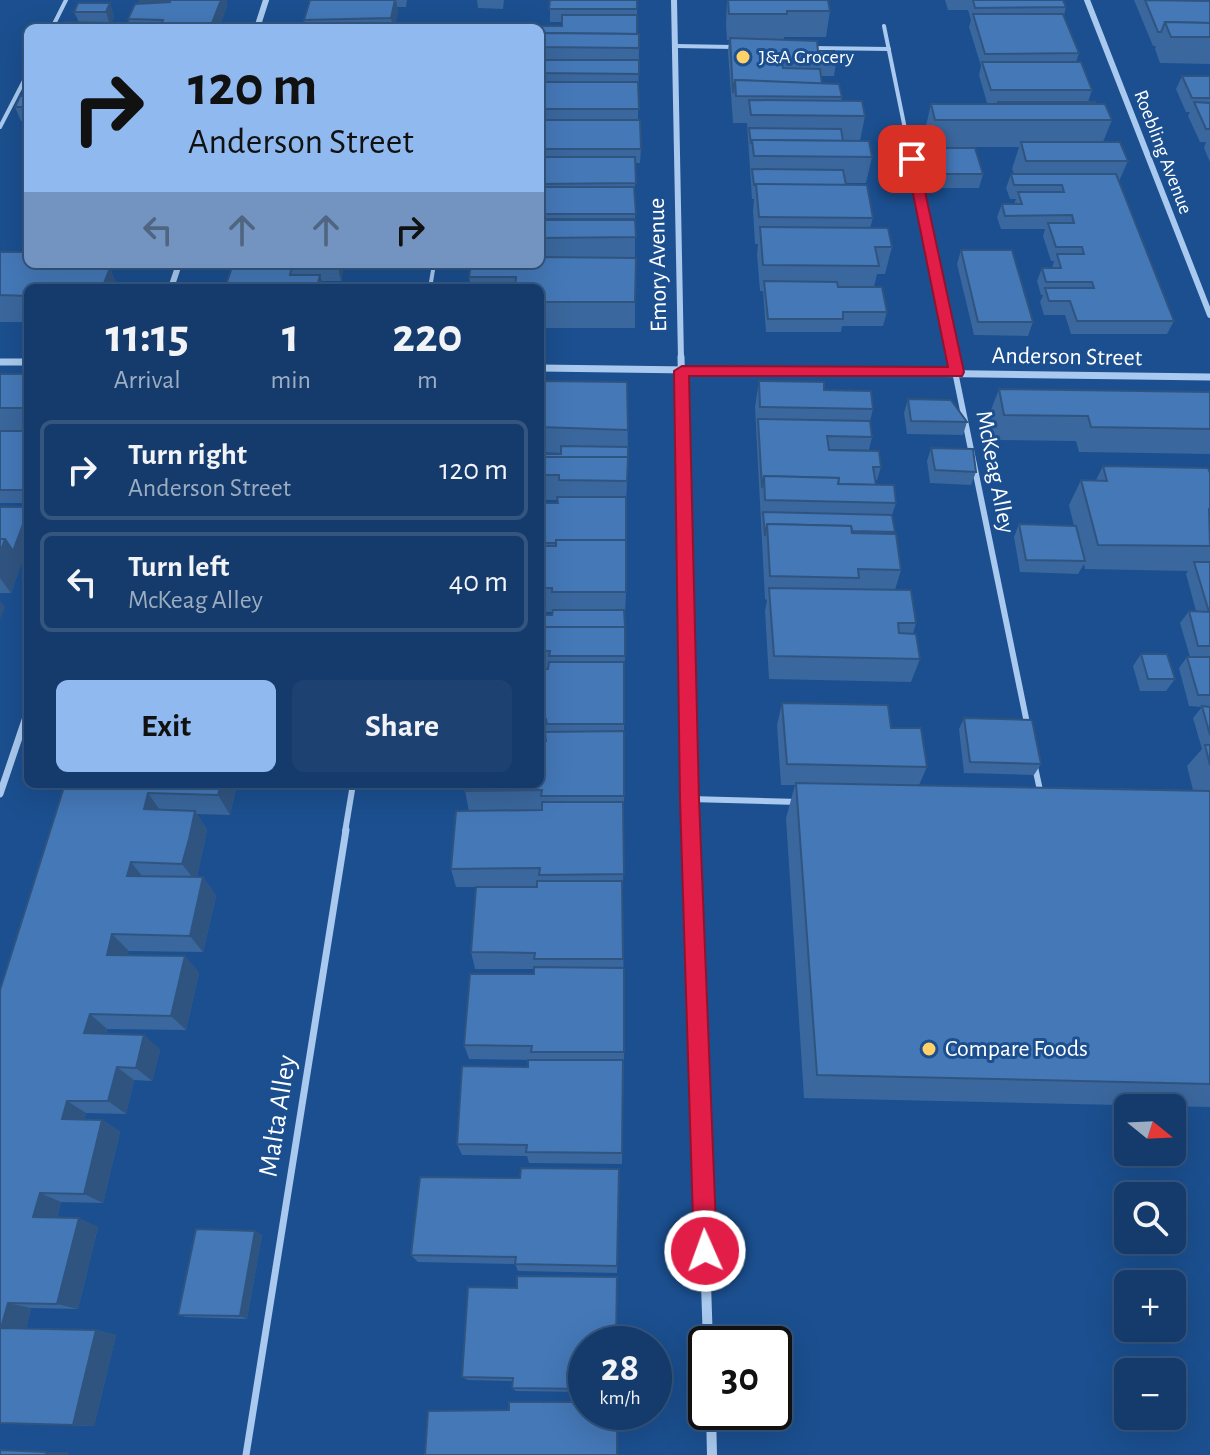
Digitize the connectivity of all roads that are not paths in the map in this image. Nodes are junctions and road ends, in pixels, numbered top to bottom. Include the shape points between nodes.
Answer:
1 (66, 0) edge
2 (266, 0) edge
3 (674, 0) edge
4 (1087, 0) edge
5 (54, 24) edge
6 (258, 24) edge
7 (884, 26) dead end
8 (676, 46) junction
9 (748, 47) edge
10 (811, 48) edge
11 (889, 49) junction
12 (24, 81) edge
13 (0, 127) edge
14 (1210, 315) edge
15 (0, 362) edge
16 (24, 362) edge
17 (544, 368) edge
18 (682, 371) junction
19 (957, 372) junction
20 (1210, 377) edge
21 (24, 723) edge
22 (1028, 731) edge
23 (1034, 762) edge
24 (352, 788) edge
25 (0, 794) edge
26 (690, 799) junction
27 (806, 802) edge
28 (1044, 809) edge
29 (707, 1326) edge
30 (711, 1430) edge
31 (246, 1455) edge
32 (712, 1455) edge

1 - 5 lane
2 - 6 street
3 - 8 street, Emory Avenue
4 - 14 street, Roebling Avenue
7 - 11 lane, McKeag Alley
8 - 9 lane
8 - 18 street, Emory Avenue
10 - 11 lane
11 - 19 lane, McKeag Alley
12 - 13 lane
15 - 16 street
17 - 18 street, Anderson Street
18 - 19 street, Anderson Street
18 - 26 street, Emory Avenue
19 - 20 street, Anderson Street
19 - 22 lane, McKeag Alley
21 - 25 street
23 - 28 lane
24 - 31 lane, Malta Alley
26 - 27 lane
26 - 29 street, Emory Avenue
30 - 32 street

